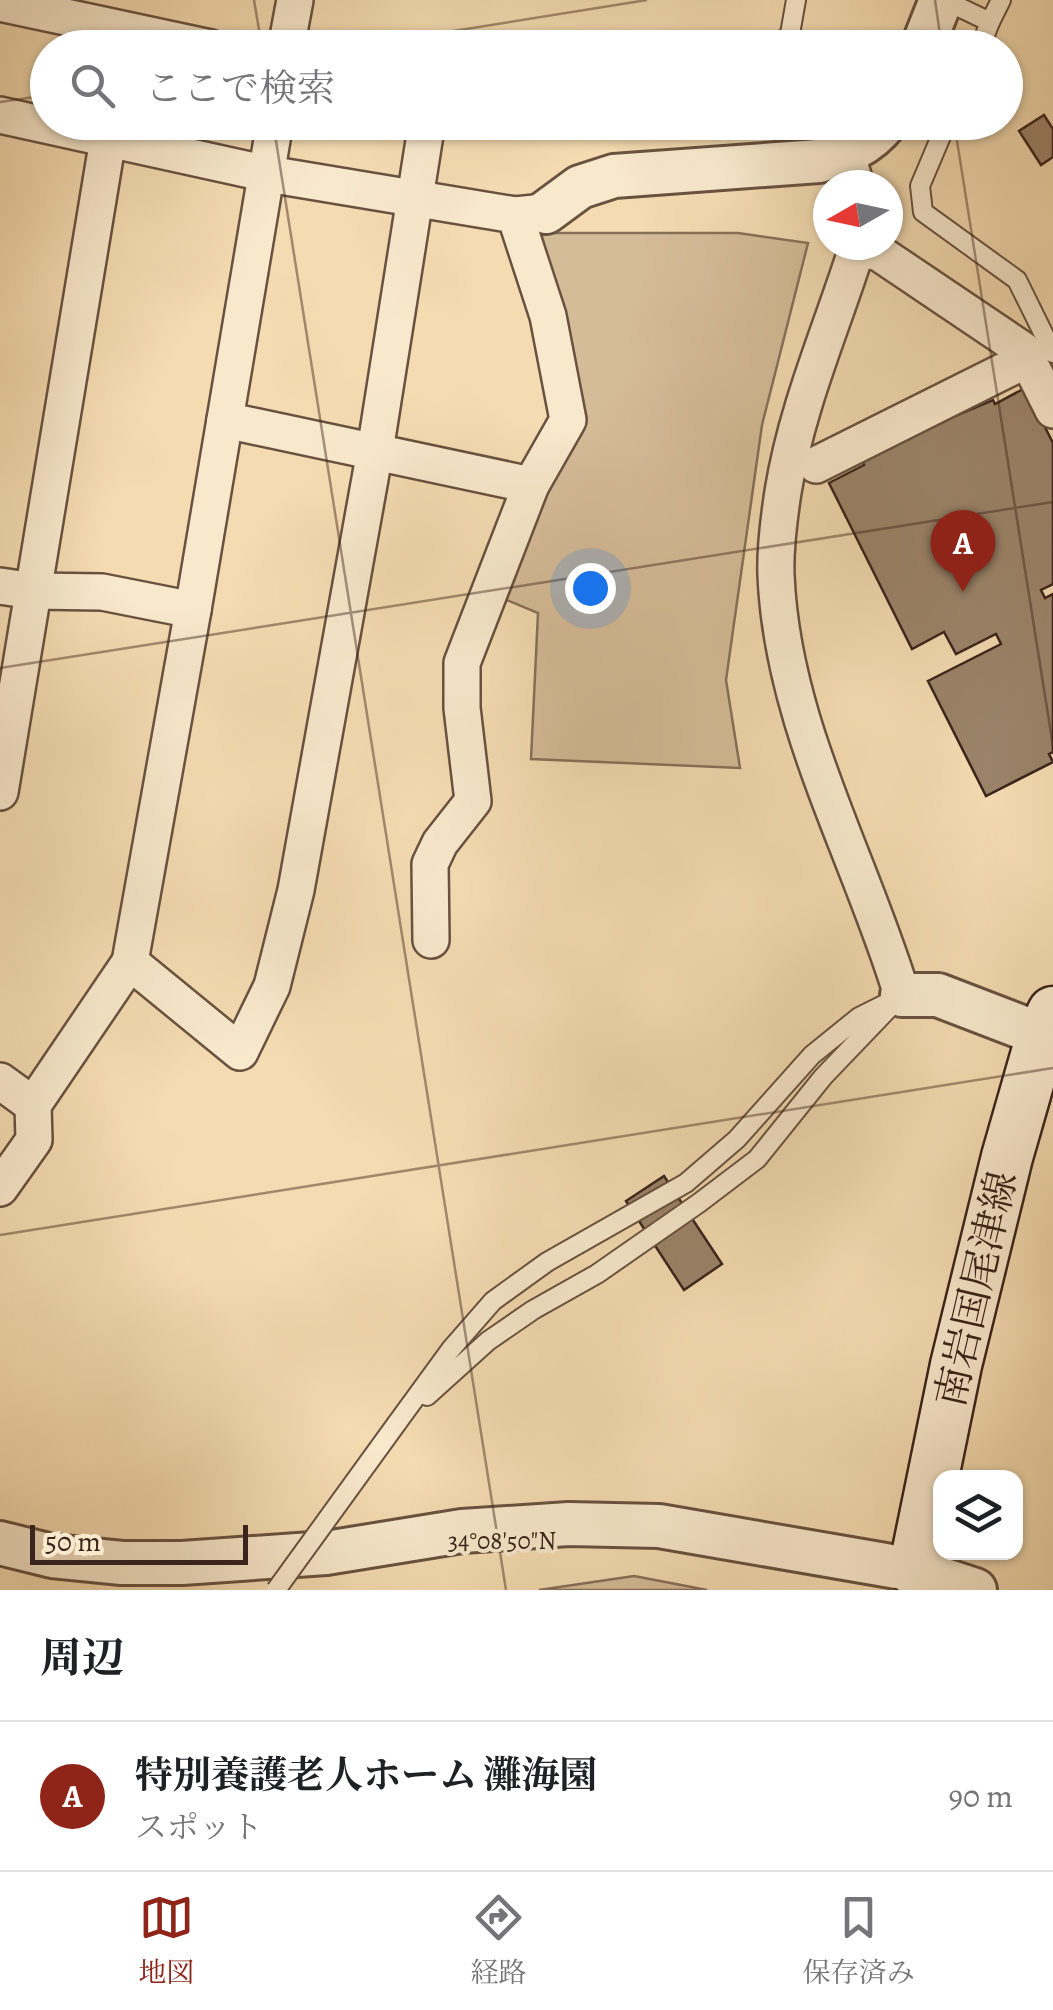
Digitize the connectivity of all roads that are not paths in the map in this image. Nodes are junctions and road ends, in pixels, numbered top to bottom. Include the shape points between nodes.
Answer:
1 (295, 0) edge
2 (796, 0) edge
3 (942, 0) edge
4 (1001, 0) edge
5 (0, 3) edge
6 (990, 22) junction
7 (127, 30) edge
8 (289, 30) edge
9 (791, 30) edge
10 (930, 30) edge
11 (987, 30) edge
12 (0, 115) edge
13 (30, 122) edge
14 (108, 140) edge
15 (113, 140) edge
16 (273, 140) edge
17 (424, 140) edge
18 (872, 140) edge
19 (940, 140) edge
20 (851, 169) edge
21 (268, 174) junction
22 (416, 200) junction
23 (530, 214) junction
24 (853, 260) edge
25 (889, 260) edge
26 (1046, 354) edge
27 (1053, 410) edge
28 (225, 420) junction
29 (375, 452) junction
30 (816, 465) dead end
31 (531, 485) junction
32 (17, 588) edge
33 (194, 610) junction
34 (0, 792) edge
35 (432, 940) dead end
36 (130, 962) junction
37 (902, 995) junction
38 (1047, 1024) edge
39 (0, 1080) edge
40 (33, 1105) junction
41 (0, 1188) edge
42 (397, 1423) junction
43 (0, 1544) edge
44 (910, 1580) edge
45 (276, 1590) edge
46 (975, 1590) edge

1 - 8 street
2 - 9 lane
3 - 6 lane
3 - 10 street
4 - 6 lane
5 - 7 street
6 - 11 lane
12 - 13 street
14 - 32 street
15 - 21 street
16 - 21 street
17 - 22 street
18 - 20 street
19 - 26 lane via 920,186 923,212 1017,280
20 - 23 street via 819,161 614,176
21 - 22 street
21 - 28 street
22 - 23 street
22 - 29 street
23 - 31 street via 568,420
24 - 37 street via 808,384 784,491 776,572 797,700
25 - 26 street via 1023,350
26 - 27 street
26 - 30 street
28 - 29 street
28 - 33 street
29 - 31 street
29 - 36 street via 296,890 272,986 240,1052
31 - 35 street via 462,663 473,802 430,864
32 - 33 street via 102,592
32 - 34 street
33 - 36 street
36 - 40 street
37 - 38 street via 938,995
37 - 42 lane via 757,1159 596,1274 488,1341
37 - 42 lane via 859,1017 812,1055 737,1139 686,1182 493,1301
38 - 44 main road, 南岩国尾津線 via 956,1365
39 - 40 street
40 - 41 street via 34,1140
42 - 45 lane, bridge
43 - 44 street via 52,1556 182,1563 326,1554 462,1531 659,1526
44 - 46 street

